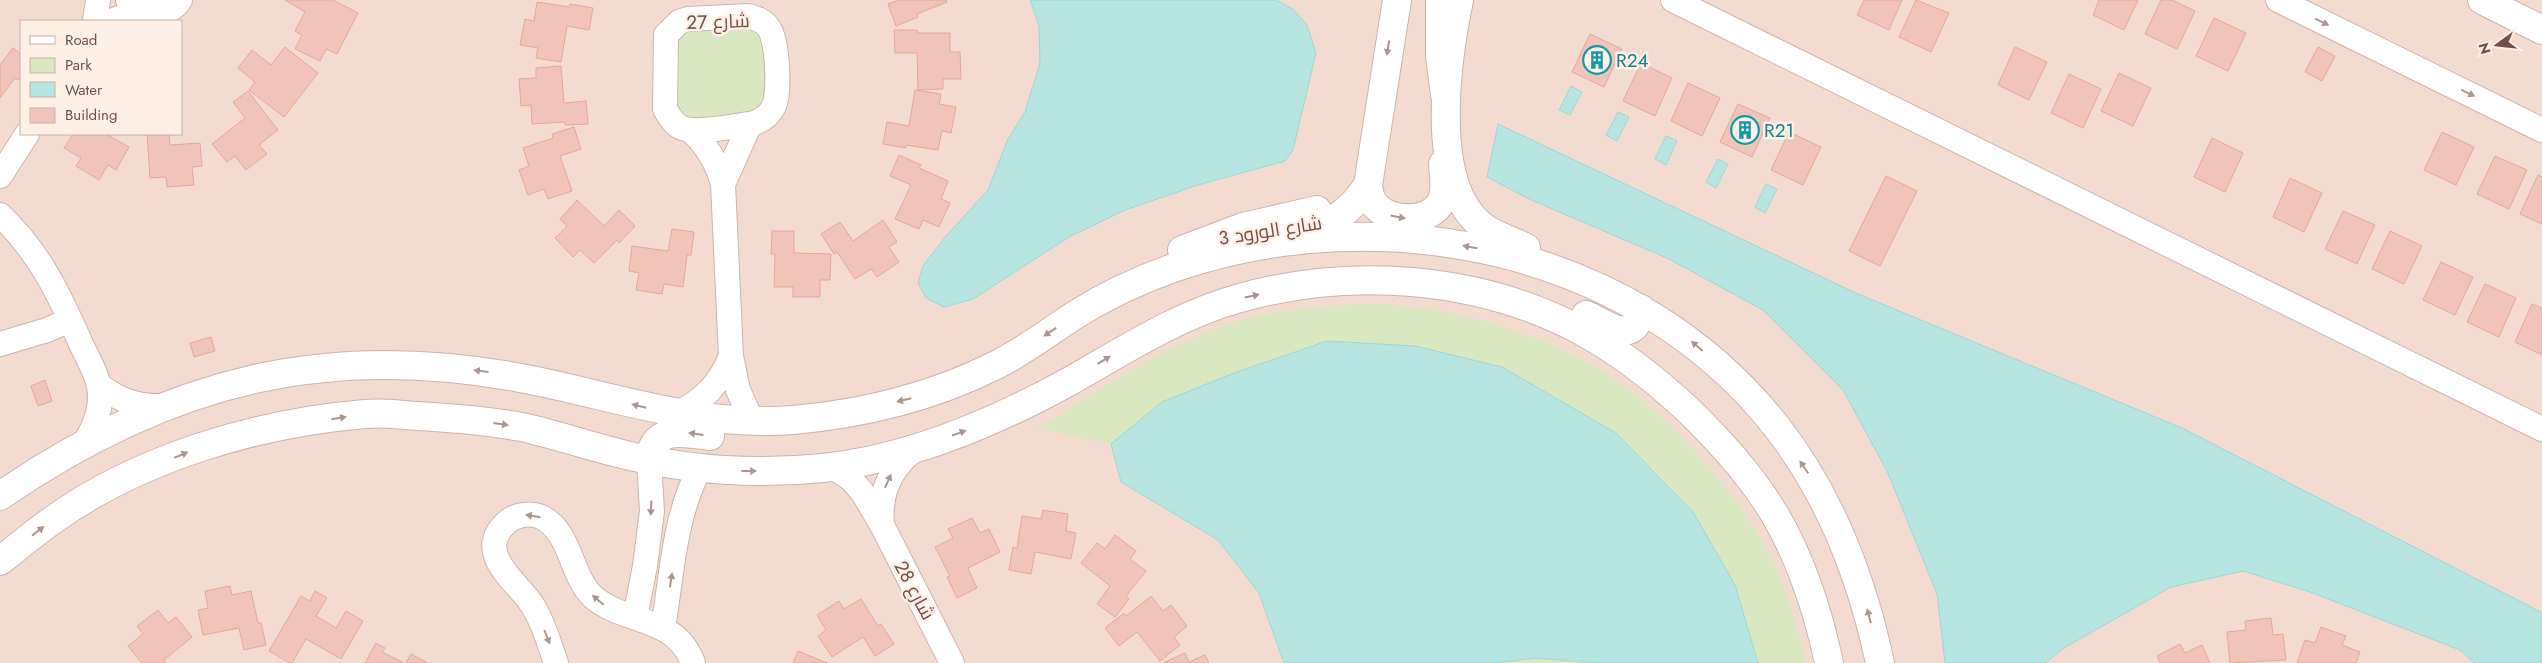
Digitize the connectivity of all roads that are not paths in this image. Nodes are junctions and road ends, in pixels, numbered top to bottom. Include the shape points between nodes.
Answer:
1 (98, 0) edge
2 (180, 0) edge
3 (1397, 0) edge
4 (1440, 0) edge
5 (1459, 0) edge
6 (1673, 0) edge
7 (2278, 0) edge
8 (2482, 0) edge
9 (134, 5) edge
10 (95, 20) edge
11 (112, 20) edge
12 (2542, 30) edge
13 (1445, 95) junction
14 (750, 124) junction
15 (690, 130) junction
16 (2542, 130) edge
17 (26, 135) edge
18 (1369, 175) junction
19 (0, 176) edge
20 (723, 184) junction
21 (0, 215) edge
22 (1568, 274) junction
23 (1122, 290) junction
24 (1530, 308) junction
25 (1640, 308) junction
26 (70, 320) junction
27 (0, 344) edge
28 (731, 356) junction
29 (99, 385) junction
30 (164, 406) junction
31 (676, 414) junction
32 (764, 421) junction
33 (2542, 429) edge
34 (84, 444) junction
35 (918, 447) junction
36 (649, 460) junction
37 (833, 467) junction
38 (700, 468) junction
39 (0, 496) edge
40 (882, 526) junction
41 (0, 561) edge
42 (635, 617) junction
43 (663, 628) junction
44 (953, 660) edge
45 (556, 663) edge
46 (693, 663) edge
47 (1829, 663) edge
48 (1880, 663) edge

1 - 10 street
2 - 9 street via 166,11 154,13
3 -> 18 street
4 - 13 street via 1440,56
5 - 13 street via 1449,49
6 - 33 street
7 -> 16 street
8 - 12 street
9 - 11 street
18 -> 13 street via 1369,196 1375,206 1395,217 1420,217 1440,204 1444,193 1442,135
13 - 22 street via 1452,170 1468,211 1482,226 1538,254
14 - 15 street, شارع 27
14 - 15 street, شارع 27 via 768,115 774,105 777,94 774,36 759,19 748,16 688,19 679,22 666,35 664,98 670,119 679,127
14 - 20 street, شارع 27
15 - 20 street, شارع 27 via 711,154
17 - 19 street
18 - 23 street, شارع الورود 3 via 1317,210 1243,226 1198,242 1146,271
20 - 28 street, شارع 27
21 - 26 street via 44,268
22 -> 23 street via 1500,252 1430,240 1359,236 1288,241 1219,254 1170,269
22 - 25 street
23 -> 32 street via 1077,314 995,366 952,385 863,409
24 - 25 street via 1564,308 1620,331 1635,325
35 -> 24 street via 1021,406 1176,322 1239,298 1304,285 1361,280 1419,283 1475,292
24 - 47 street via 1577,329 1622,355 1662,386 1735,458 1774,513 1799,562 1818,614
48 -> 25 street via 1861,589 1842,536 1812,478 1776,427 1735,380 1687,338
26 - 27 street
26 - 29 street
28 - 31 street, شارع 27 via 723,375 710,392
28 - 32 street, شارع 27 via 738,390
29 - 30 street via 129,403 146,407
29 - 34 street via 98,416
31 -> 30 street via 496,373 426,364 365,364 307,369 258,377
30 - 34 street
31 - 32 street
32 -> 36 street via 752,433 725,438 676,432 666,434 650,449
34 - 39 street
35 - 37 street via 891,456
40 -> 35 street, شارع 28 via 884,489 903,458
36 - 38 street
41 -> 36 street via 53,519 119,481 190,451 273,428 369,413 461,418 521,427
36 -> 42 street via 652,511
38 -> 37 street via 778,471
37 - 40 street, شارع 28 via 851,479 863,493
43 -> 38 street via 681,515
40 - 44 street, شارع 28
42 - 43 street
42 -> 45 street via 604,606 591,594 580,580 559,533 551,524 541,517 516,517 498,533 495,545 497,558 501,570 522,591 539,617
43 - 46 street via 679,639

